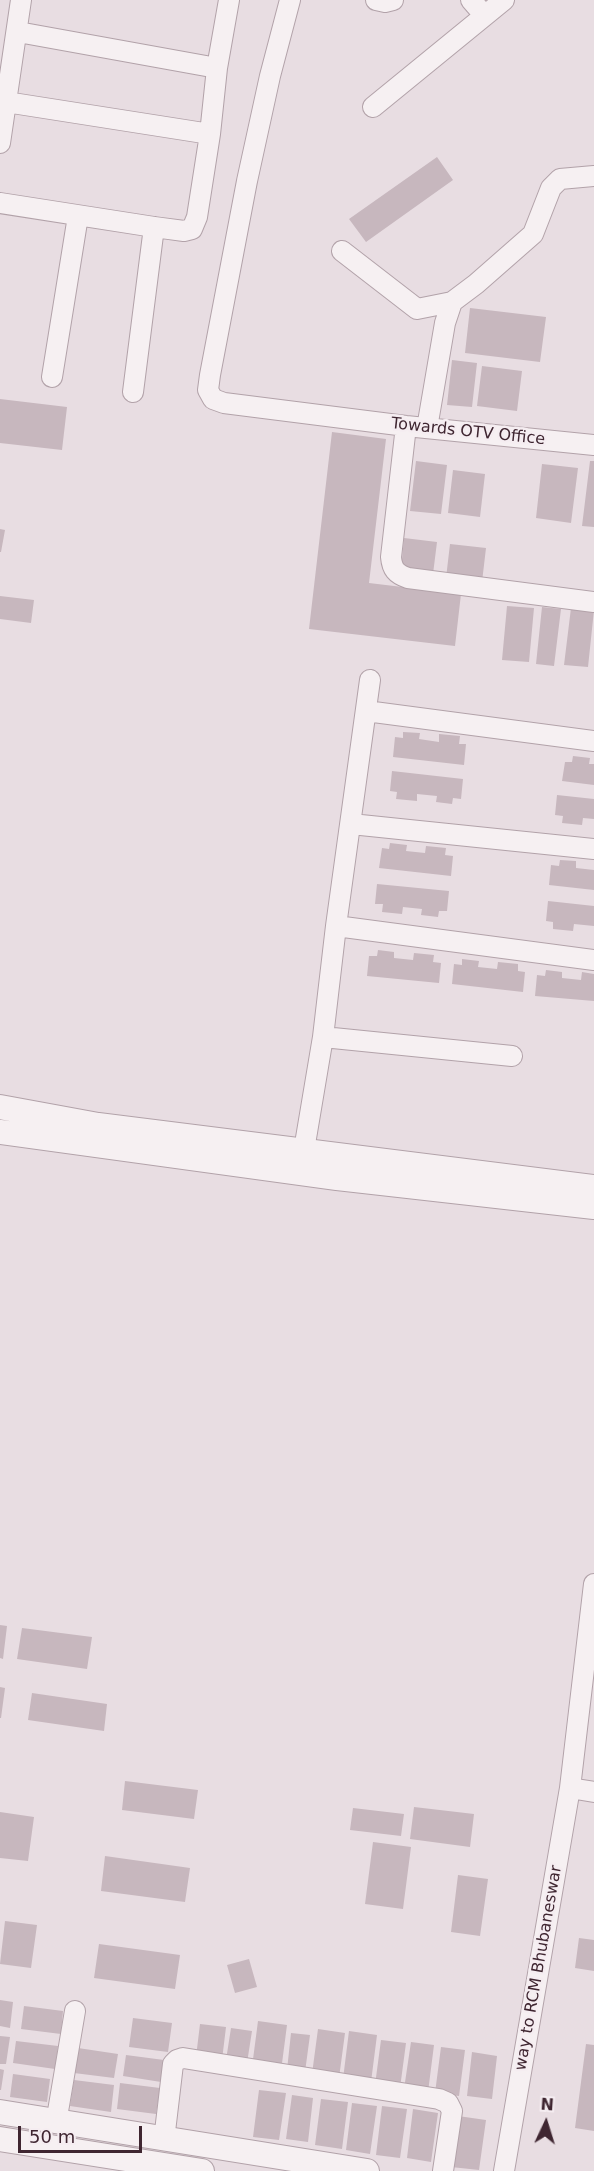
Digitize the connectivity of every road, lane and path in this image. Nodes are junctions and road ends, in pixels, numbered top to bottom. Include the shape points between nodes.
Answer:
1 (21, 0) edge
2 (229, 0) edge
3 (290, 0) edge
4 (376, 0) edge
5 (393, 0) edge
6 (471, 0) edge
7 (504, 0) edge
8 (484, 15) junction
9 (18, 33) junction
10 (217, 68) junction
11 (6, 102) junction
12 (373, 107) dead end
13 (210, 134) junction
14 (0, 142) edge
15 (594, 176) edge
16 (0, 203) edge
17 (78, 216) junction
18 (154, 227) junction
19 (342, 251) dead end
20 (452, 302) junction
21 (52, 377) dead end
22 (133, 392) dead end
23 (406, 426) junction
24 (428, 428) junction
25 (594, 445) edge
26 (594, 602) edge
27 (370, 680) dead end
28 (366, 711) junction
29 (594, 741) edge
30 (351, 824) junction
31 (594, 849) edge
32 (336, 926) junction
33 (594, 960) edge
34 (323, 1037) junction
35 (512, 1056) dead end
36 (0, 1107) edge
37 (0, 1132) edge
38 (304, 1150) junction
39 (594, 1187) edge
40 (594, 1207) edge
41 (594, 1584) edge
42 (570, 1788) junction
43 (594, 1792) edge
44 (75, 2012) dead end
45 (0, 2112) edge
46 (56, 2123) junction
47 (0, 2139) edge
48 (164, 2140) junction
49 (202, 2171) edge
50 (367, 2171) edge
51 (443, 2171) edge
52 (504, 2171) edge

1 - 9 street
2 - 10 street
3 - 23 street, Towards OTV Office via 247,181 208,390 213,399 224,403
4 - 5 street
6 - 8 street
7 - 8 street
8 - 12 street
9 - 10 street
9 - 11 street
10 - 13 street
11 - 13 street
11 - 14 street
13 - 18 street via 192,229
15 - 20 street via 560,179 551,188 533,234
16 - 17 street
17 - 18 street
17 - 21 street
18 - 22 street
19 - 20 street via 417,309
20 - 24 street
23 - 24 street, Towards OTV Office
23 - 26 street via 391,557 398,574
24 - 25 street, Towards OTV Office
27 - 28 street
28 - 29 street
28 - 30 street
30 - 31 street
30 - 32 street
32 - 33 street
32 - 34 street
34 - 35 street
34 - 38 street
36 - 38 street via 98,1125
37 - 40 street via 337,1178
38 - 39 street
41 - 42 street, way to RCM Bhubaneswar
42 - 43 street
42 - 52 street, way to RCM Bhubaneswar
44 - 46 street
45 - 46 street
46 - 48 street
47 - 49 street
48 - 50 street
48 - 51 street via 172,2064 183,2058 439,2099 452,2111

